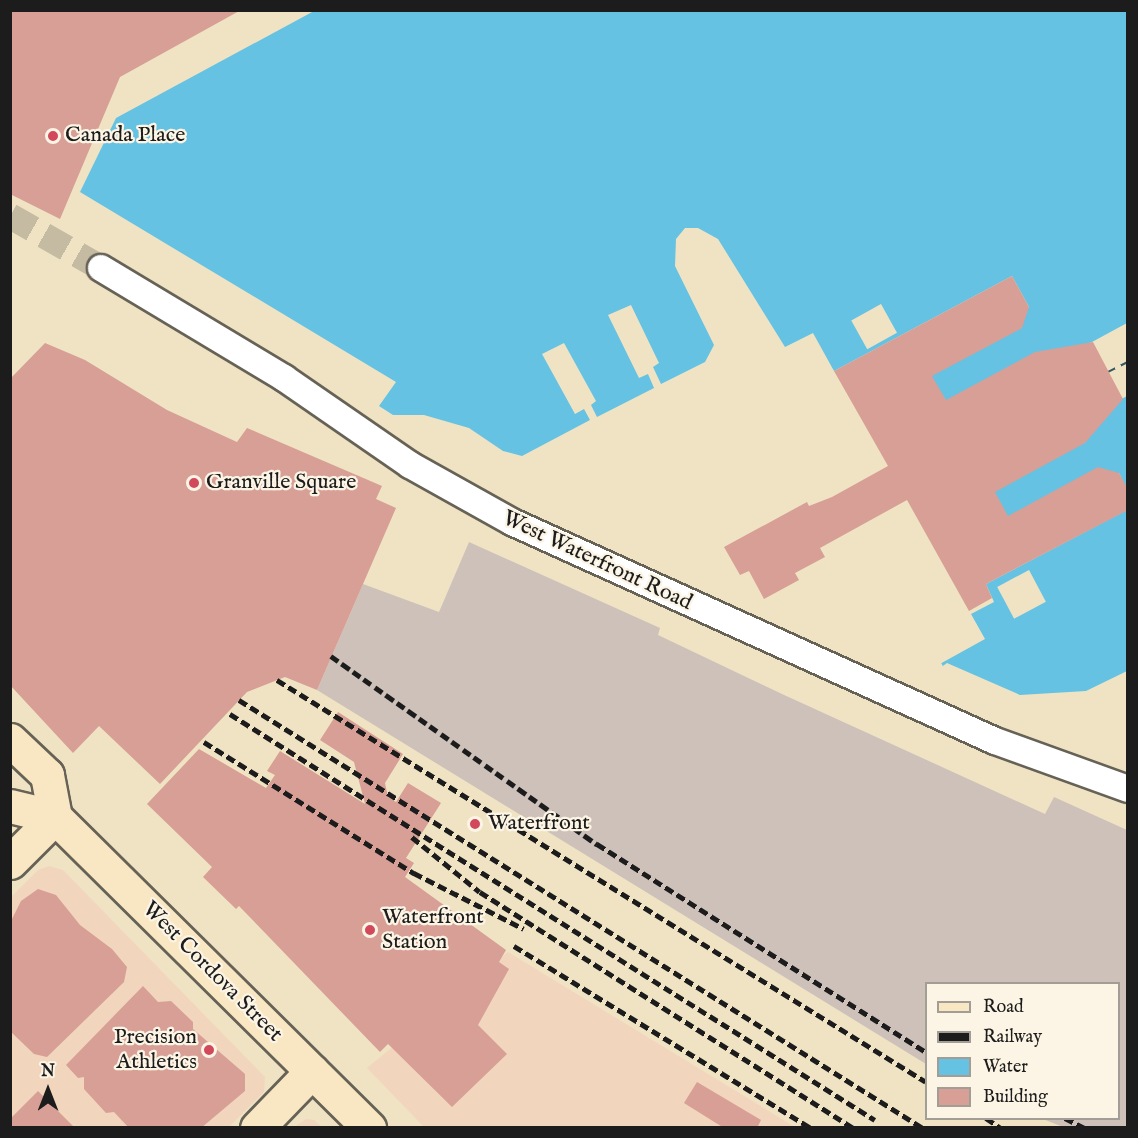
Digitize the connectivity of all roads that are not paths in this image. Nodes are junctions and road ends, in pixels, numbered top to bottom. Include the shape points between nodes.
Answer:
1 (101, 268) tunnel mouth
2 (10, 740) edge
3 (1128, 789) edge
4 (10, 806) edge
5 (55, 817) junction
6 (10, 862) edge
7 (312, 1071) junction
8 (257, 1128) edge
9 (369, 1128) edge

1 - 3 street, West Waterfront Road via 291,383 410,465 512,522 995,741
2 - 5 main road via 47,775
4 - 5 main road
5 - 6 main road
5 - 7 main road, West Cordova Street
7 - 8 main road
7 - 9 main road, West Cordova Street

